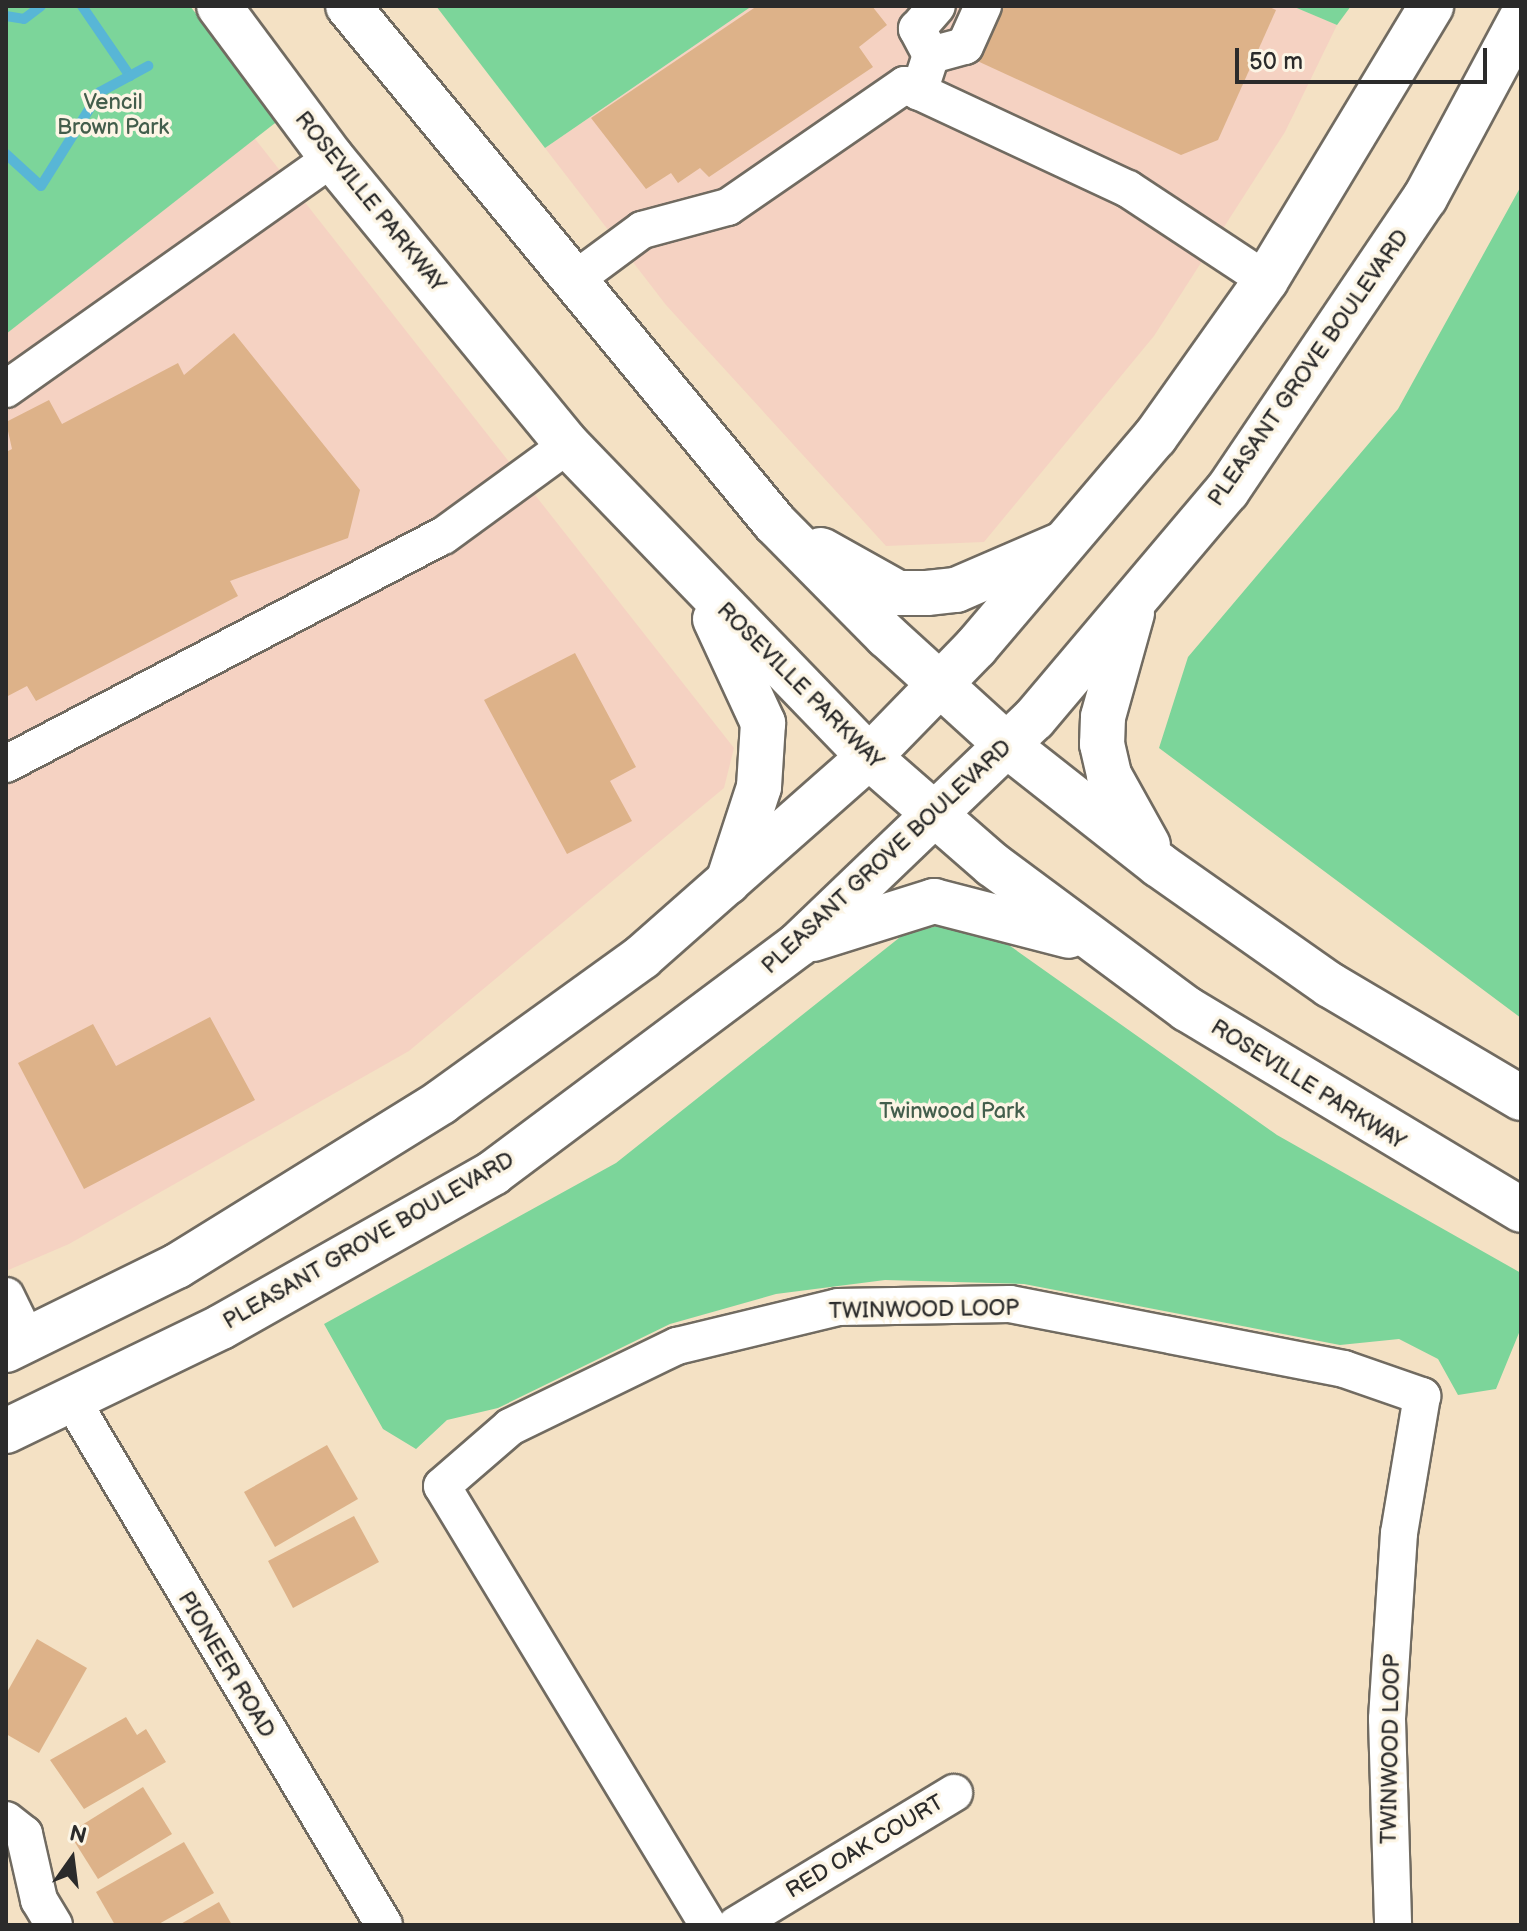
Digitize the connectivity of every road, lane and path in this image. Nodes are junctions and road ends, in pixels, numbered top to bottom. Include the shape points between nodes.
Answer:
1 (219, 6) edge
2 (348, 6) edge
3 (983, 6) edge
4 (1431, 6) edge
5 (1521, 19) edge
6 (925, 24) edge
7 (919, 92) junction
8 (332, 158) junction
9 (1266, 280) junction
10 (573, 281) junction
11 (6, 389) edge
12 (568, 445) junction
13 (775, 523) junction
14 (1069, 541) junction
15 (701, 587) junction
16 (1135, 604) junction
17 (940, 685) junction
18 (1008, 746) junction
19 (869, 757) junction
20 (6, 764) edge
21 (933, 816) junction
22 (1159, 865) junction
23 (728, 884) junction
24 (799, 944) junction
25 (1099, 945) junction
26 (1521, 1098) edge
27 (1521, 1210) edge
28 (6, 1296) edge
29 (17, 1346) edge
30 (6, 1384) edge
31 (73, 1402) junction
32 (6, 1431) edge
33 (954, 1793) dead end
34 (6, 1820) edge
35 (54, 1925) edge
36 (384, 1925) edge
37 (708, 1925) edge
38 (736, 1925) edge
39 (1393, 1925) edge

1 - 8 main road, ROSEVILLE PARKWAY
2 - 10 main road
3 - 6 street via 965,46
4 - 9 main road
5 - 16 main road, PLEASANT GROVE BOULEVARD via 1425,198 1342,326 1227,491
6 - 7 street
7 - 9 street via 1128,189
7 - 10 street via 905,85 728,207 642,230
8 - 11 street
8 - 12 main road, ROSEVILLE PARKWAY
9 - 14 main road via 1155,437
10 - 13 main road
12 - 15 main road, ROSEVILLE PARKWAY
12 - 20 street via 443,536
13 - 14 main road via 898,593 956,590
13 - 17 main road
14 - 17 main road
15 - 19 main road, ROSEVILLE PARKWAY
15 - 23 main road via 763,723 759,787
16 - 18 main road, PLEASANT GROVE BOULEVARD
16 - 22 main road via 1103,717 1102,744 1109,775
17 - 18 main road
17 - 19 main road
18 - 21 main road, PLEASANT GROVE BOULEVARD
18 - 22 main road
19 - 21 main road, ROSEVILLE PARKWAY
19 - 23 main road
21 - 24 main road, PLEASANT GROVE BOULEVARD
21 - 25 main road, ROSEVILLE PARKWAY
22 - 26 main road via 1330,985
23 - 29 main road via 566,1013 318,1184
24 - 25 main road via 934,901 965,903
24 - 31 main road, PLEASANT GROVE BOULEVARD via 493,1173
25 - 27 main road, ROSEVILLE PARKWAY via 1280,1070
28 - 29 street
29 - 30 main road via 18,1373
31 - 32 main road, PLEASANT GROVE BOULEVARD
31 - 36 street, PIONEER ROAD
33 - 38 street, RED OAK COURT
34 - 35 street via 24,1834 39,1900
37 - 39 street, TWINWOOD LOOP via 442,1486 510,1427 677,1346 838,1307 1010,1304 1344,1369 1422,1396 1399,1533 1387,1719

